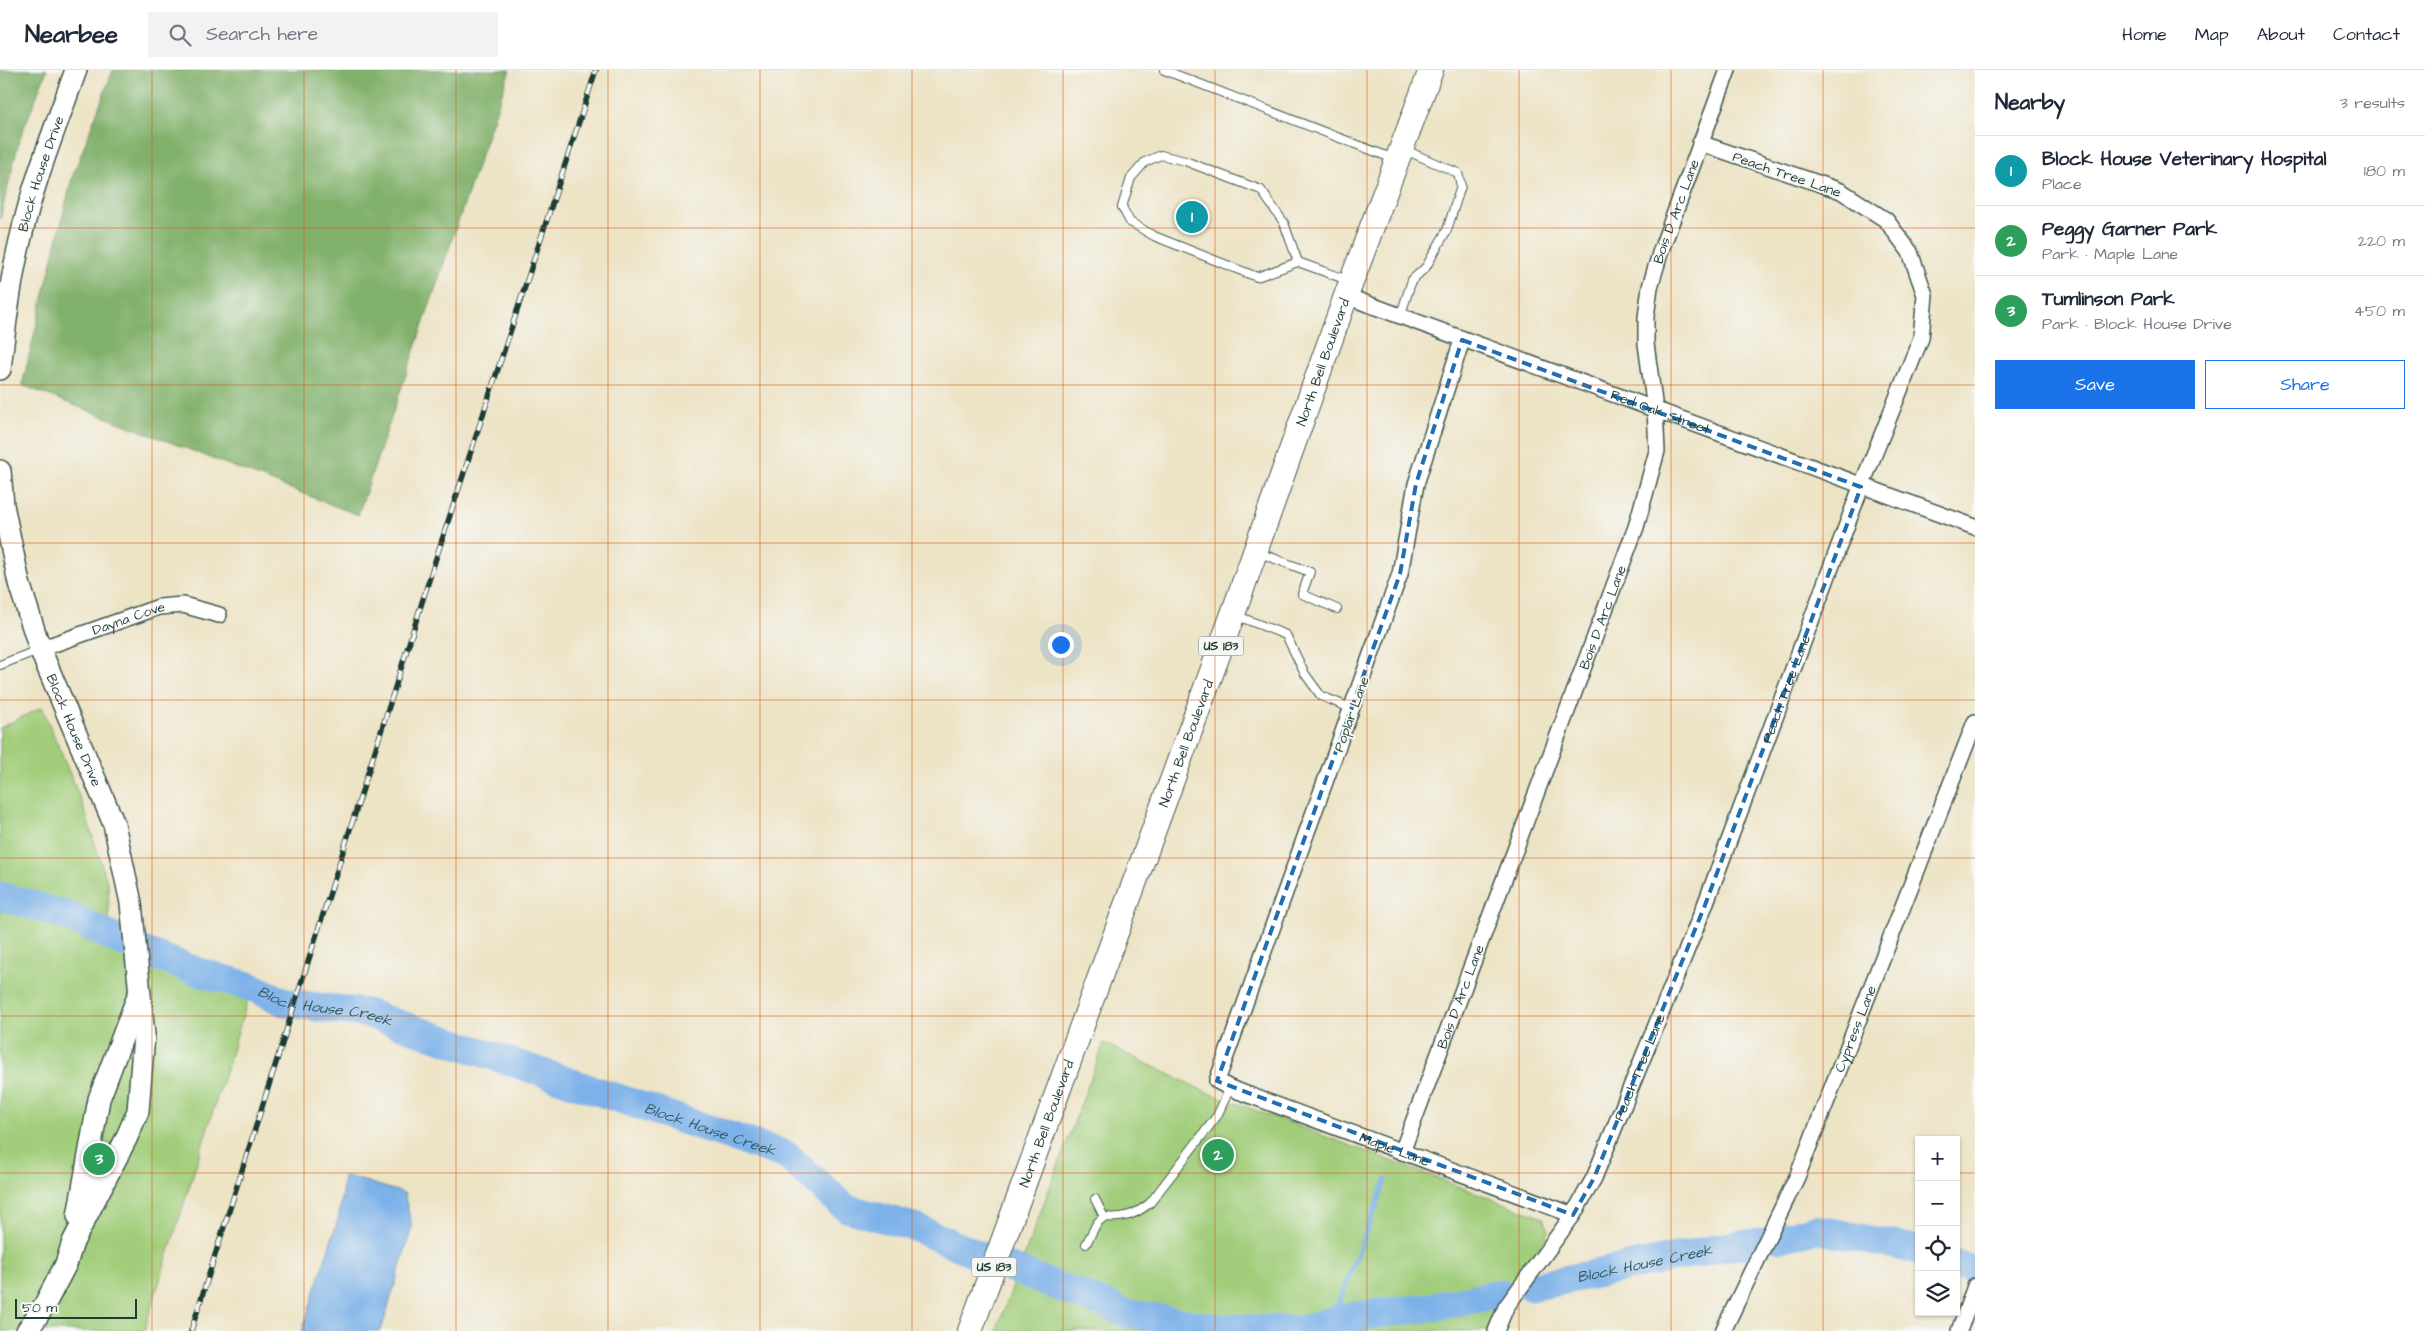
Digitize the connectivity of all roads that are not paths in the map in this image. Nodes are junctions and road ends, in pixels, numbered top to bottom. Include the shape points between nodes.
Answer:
1 (76, 70) edge
2 (1164, 70) edge
3 (1431, 70) edge
4 (1728, 70) edge
5 (1700, 143) junction
6 (1400, 155) junction
7 (1298, 262) junction
8 (1349, 289) junction
9 (1400, 317) junction
10 (1462, 340) junction
11 (0, 369) edge
12 (1655, 409) junction
13 (0, 471) edge
14 (1861, 487) junction
15 (1975, 527) edge
16 (1256, 551) junction
17 (1337, 609) dead end
18 (1233, 614) junction
19 (219, 615) dead end
20 (40, 649) junction
21 (0, 665) edge
22 (1353, 709) junction
23 (1975, 722) edge
24 (140, 991) junction
25 (1224, 1084) junction
26 (1402, 1152) junction
27 (1095, 1199) dead end
28 (1573, 1215) junction
29 (1104, 1218) junction
30 (73, 1242) junction
31 (1086, 1244) dead end
32 (1975, 1286) edge
33 (973, 1322) edge
34 (27, 1331) edge
35 (1496, 1331) edge
36 (1723, 1331) edge
37 (1959, 1331) edge

1 - 11 street, Block House Drive via 37,178 20,240
2 - 6 lane
3 - 6 main road, North Bell Boulevard / US 183
4 - 5 street, Bois D Arc Lane
5 - 12 street, Bois D Arc Lane via 1650,287 1646,344
5 - 14 street, Peach Tree Lane via 1841,191 1886,220 1910,252 1925,295 1922,338
6 - 8 main road, North Bell Boulevard / US 183
6 - 9 lane via 1458,173 1461,186 1447,230 1426,267 1412,280
7 - 7 lane via 1284,223 1261,190 1161,155 1145,162 1131,178 1122,207 1130,222 1154,236 1257,277
7 - 8 lane
8 - 9 street, Red Oak Street
8 - 16 main road, North Bell Boulevard / US 183
9 - 10 street, Red Oak Street
10 - 12 street, Red Oak Street
10 - 22 street, Poplar Lane via 1416,484 1400,574
12 - 14 street, Red Oak Street
12 - 26 street, Bois D Arc Lane via 1657,451 1636,527
13 - 20 street, Block House Drive via 3,504 19,583
14 - 15 street, Red Oak Street
14 - 28 street, Peach Tree Lane via 1704,905 1594,1178
16 - 17 lane via 1310,572 1302,594
16 - 18 main road, North Bell Boulevard / US 183
18 - 22 lane via 1286,634 1305,674 1322,696
18 - 33 main road, North Bell Boulevard / US 183
19 - 20 street, Dayna Cove via 183,606 159,607
20 - 21 lane
20 - 24 street, Block House Drive via 114,824 132,903
22 - 25 street, Poplar Lane
23 - 36 street, Cypress Lane via 1797,1177
24 - 30 street, Block House Drive via 99,1099
24 - 30 street, Block House Drive via 144,1035 138,1111
25 - 26 street, Maple Lane
25 - 29 lane via 1217,1116 1150,1204 1137,1214
26 - 28 street, Maple Lane
27 - 29 lane
28 - 35 street, Peach Tree Lane via 1517,1289
29 - 31 lane
30 - 34 street, Block House Drive via 66,1264
32 - 37 street

